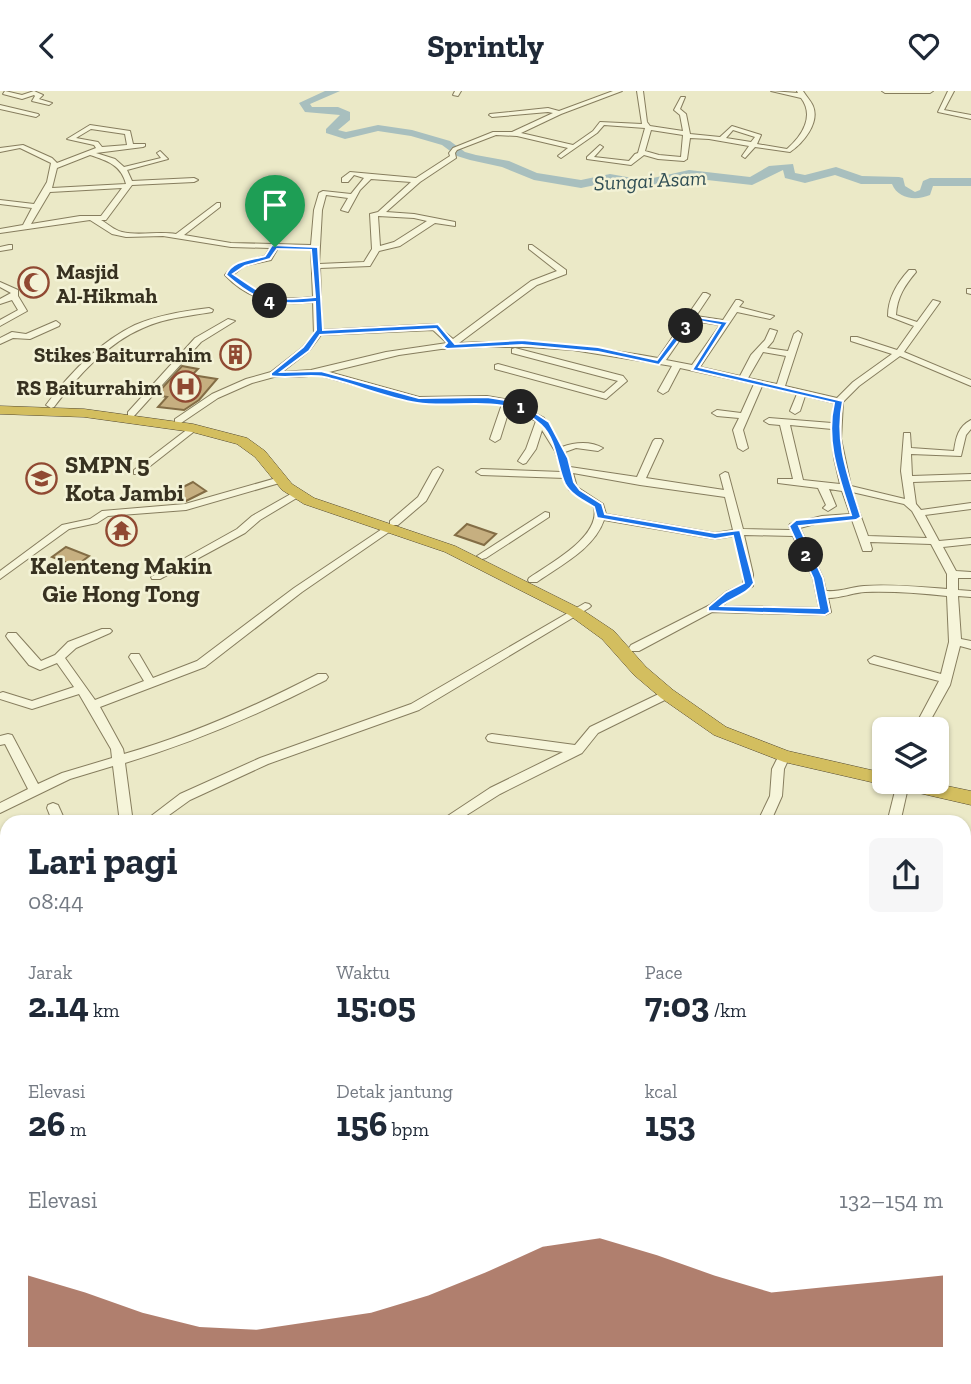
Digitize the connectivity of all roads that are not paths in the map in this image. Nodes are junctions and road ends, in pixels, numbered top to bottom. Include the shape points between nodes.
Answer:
1 (18, 91) edge
2 (620, 91) edge
3 (640, 91) edge
4 (774, 91) edge
5 (885, 91) edge
6 (930, 91) edge
7 (951, 91) edge
8 (35, 92) edge
9 (4, 93) edge
10 (801, 93) edge
11 (683, 98) dead end
12 (0, 107) edge
13 (559, 113) junction
14 (492, 115) dead end
15 (971, 117) edge
16 (647, 127) junction
17 (512, 134) junction
18 (687, 135) junction
19 (720, 139) junction
20 (130, 145) junction
21 (143, 145) dead end
22 (752, 145) junction
23 (600, 146) dead end
24 (574, 147) junction
25 (100, 149) junction
26 (0, 150) edge
27 (731, 150) dead end
28 (90, 153) junction
29 (641, 154) junction
30 (561, 156) dead end
31 (745, 156) dead end
32 (165, 159) dead end
33 (54, 167) junction
34 (123, 169) junction
35 (369, 177) junction
36 (194, 180) dead end
37 (345, 180) dead end
38 (416, 180) junction
39 (129, 185) junction
40 (50, 190) junction
41 (353, 197) junction
42 (0, 202) edge
43 (218, 205) dead end
44 (36, 206) junction
45 (345, 210) dead end
46 (380, 214) junction
47 (92, 218) junction
48 (434, 220) junction
49 (452, 224) dead end
50 (26, 227) junction
51 (0, 231) edge
52 (178, 236) junction
53 (9, 247) dead end
54 (275, 247) junction
55 (314, 247) junction
56 (532, 247) dead end
57 (0, 249) edge
58 (376, 249) junction
59 (317, 266) junction
60 (912, 272) dead end
61 (0, 284) edge
62 (706, 295) dead end
63 (14, 296) junction
64 (318, 299) junction
65 (0, 302) edge
66 (936, 302) dead end
67 (737, 306) joint
68 (208, 310) dead end
69 (770, 316) dead end
70 (692, 318) junction
71 (231, 321) dead end
72 (0, 323) edge
73 (725, 323) junction
74 (56, 324) dead end
75 (919, 325) junction
76 (773, 331) dead end
77 (318, 333) junction
78 (797, 334) dead end
79 (854, 339) dead end
80 (0, 341) edge
81 (522, 342) junction
82 (449, 345) junction
83 (760, 349) junction
84 (514, 351) junction
85 (899, 353) junction
86 (790, 354) junction
87 (659, 363) junction
88 (677, 366) junction
89 (694, 369) junction
90 (321, 373) junction
91 (274, 374) junction
92 (743, 379) junction
93 (759, 383) junction
94 (971, 383) edge
95 (780, 388) junction
96 (663, 391) dead end
97 (802, 393) junction
98 (839, 401) junction
99 (507, 402) junction
100 (51, 405) junction
101 (0, 407) edge
102 (33, 407) junction
103 (795, 411) dead end
104 (717, 413) dead end
105 (131, 414) junction
106 (743, 416) junction
107 (541, 420) junction
108 (769, 421) dead end
109 (784, 422) junction
110 (971, 423) edge
111 (186, 424) junction
112 (835, 426) junction
113 (907, 435) dead end
114 (495, 439) dead end
115 (658, 441) dead end
116 (598, 447) dead end
117 (743, 448) dead end
118 (561, 450) junction
119 (908, 451) junction
120 (523, 461) dead end
121 (438, 470) dead end
122 (137, 472) dead end
123 (567, 472) junction
124 (481, 473) dead end
125 (724, 475) dead end
126 (971, 477) edge
127 (906, 479) junction
128 (280, 480) junction
129 (782, 481) dead end
130 (640, 482) junction
131 (799, 483) junction
132 (822, 485) junction
133 (846, 488) junction
134 (296, 494) junction
135 (728, 497) junction
136 (971, 506) edge
137 (828, 508) dead end
138 (914, 508) junction
139 (545, 515) dead end
140 (601, 516) junction
141 (856, 517) junction
142 (391, 526) junction
143 (737, 532) junction
144 (796, 533) junction
145 (971, 541) edge
146 (935, 542) junction
147 (482, 556) junction
148 (952, 575) junction
149 (971, 575) edge
150 (0, 576) edge
151 (156, 577) dead end
152 (533, 579) junction
153 (821, 594) junction
154 (954, 594) junction
155 (971, 594) edge
156 (580, 609) junction
157 (711, 609) junction
158 (106, 631) dead end
159 (12, 636) dead end
160 (955, 642) junction
161 (971, 645) edge
162 (635, 648) junction
163 (135, 657) dead end
164 (59, 658) junction
165 (874, 660) dead end
166 (322, 677) dead end
167 (946, 679) junction
168 (151, 684) junction
169 (80, 689) junction
170 (667, 694) junction
171 (3, 696) dead end
172 (93, 705) junction
173 (926, 717) edge
174 (492, 738) dead end
175 (0, 741) edge
176 (578, 750) junction
177 (784, 756) junction
178 (120, 760) junction
179 (872, 769) edge
180 (872, 776) edge
181 (949, 786) edge
182 (35, 790) junction
183 (971, 790) edge
184 (949, 793) edge
185 (898, 794) edge
186 (971, 798) edge
187 (0, 808) edge
188 (53, 808) dead end
189 (56, 815) edge
190 (125, 815) edge
191 (160, 815) edge
192 (456, 815) edge
193 (767, 815) edge
194 (894, 815) edge

1 - 8 street
2 - 13 street
3 - 16 street
4 - 10 street
5 - 6 street
7 - 15 street via 940,111
8 - 9 street via 22,97
8 - 12 street via 40,95 34,100 42,109
10 - 22 street via 810,107 802,140 788,151
11 - 18 street via 677,110 683,114
13 - 14 street via 541,110
13 - 17 street
16 - 18 street
16 - 24 street via 601,123
16 - 29 street
17 - 24 street
17 - 38 street via 492,133 455,149 452,159
18 - 19 street
18 - 29 street via 684,159
19 - 22 street
19 - 22 street via 730,129 746,131 760,137
19 - 27 street via 719,143
20 - 21 street
20 - 25 street
20 - 25 street via 128,132 90,127 70,139 96,143
22 - 31 street
23 - 29 street via 589,158 631,163
24 - 30 street
25 - 28 street
26 - 33 street via 21,146 50,159
28 - 33 street
28 - 34 street via 113,160
32 - 34 street
33 - 40 street
34 - 39 street
35 - 37 street via 352,173
35 - 38 street
35 - 41 street
36 - 39 street
38 - 46 street
39 - 40 street
39 - 47 street via 104,218
40 - 44 street
41 - 45 street
41 - 55 street via 323,193
42 - 44 street
43 - 52 street
44 - 50 street
46 - 48 street
46 - 58 street via 374,214
47 - 50 street
47 - 52 street via 126,235
48 - 49 street
48 - 58 street via 397,244
50 - 51 street
52 - 54 street
53 - 57 street
54 - 55 street
54 - 64 street via 268,258 242,264 229,275 269,301
55 - 59 street
56 - 82 street via 563,272 534,283
58 - 59 street via 365,265
59 - 64 street
60 - 75 street via 891,307 892,316
61 - 63 street via 15,292
62 - 70 street
63 - 65 street
63 - 72 street via 23,311
64 - 77 street
66 - 75 street
67 - 69 street
67 - 73 street
68 - 100 street via 138,327 83,368
70 - 73 street
70 - 87 street
71 - 105 street via 198,340
73 - 89 street
74 - 80 street via 27,337 12,335
75 - 85 street
76 - 83 street
77 - 82 street via 435,327
77 - 91 street via 306,349
78 - 86 street
79 - 85 street
81 - 82 street
81 - 84 street
81 - 87 street via 598,350
82 - 90 street via 373,358
83 - 86 street
83 - 92 street
84 - 84 street via 620,378 623,381 606,396 495,370
85 - 94 street
85 - 98 street
86 - 95 street
87 - 88 street
88 - 89 street
88 - 96 street
89 - 92 street
90 - 91 street
90 - 99 street via 419,400
91 - 111 street via 215,396
92 - 93 street
93 - 95 street
93 - 106 street
95 - 97 street
97 - 98 street
97 - 103 street
98 - 112 street
99 - 107 street
99 - 114 street
100 - 102 highway
100 - 105 highway
101 - 102 highway
102 - 111 highway
104 - 106 street
105 - 111 highway
106 - 117 street via 738,430
107 - 118 street
107 - 120 street
108 - 109 street
109 - 112 street
109 - 131 street
110 - 119 street via 961,434 958,454
111 - 122 street
111 - 128 highway via 242,441 260,454
111 - 142 highway via 228,430 254,440 310,493
112 - 133 street
113 - 119 street
115 - 130 street
116 - 118 street via 575,445
118 - 123 street
119 - 127 street
121 - 142 street via 422,499
123 - 124 street
123 - 130 street
123 - 140 street via 573,488 598,506
125 - 135 street
126 - 127 street
127 - 138 street
128 - 134 highway
128 - 150 street via 186,507 106,513 61,530
129 - 131 street
130 - 135 street
131 - 132 street
132 - 133 street
132 - 137 street
133 - 138 street
133 - 141 street
134 - 142 highway via 325,508
134 - 151 street via 241,531
135 - 143 street
136 - 138 street
138 - 146 street
139 - 147 street
140 - 143 street via 715,536
140 - 152 street via 586,542
141 - 144 street via 796,523
141 - 146 street via 865,544
142 - 147 highway via 427,533
142 - 156 highway
142 - 168 street via 201,664
143 - 144 street
143 - 157 street via 749,583
144 - 153 street
145 - 146 street
146 - 148 street
147 - 152 highway
148 - 149 street
148 - 154 street
152 - 156 highway
153 - 154 street via 841,595 848,589
153 - 157 street via 823,612
154 - 155 street
154 - 160 street
156 - 162 highway
156 - 170 highway
156 - 191 street via 395,717 264,761 186,797
157 - 162 street
158 - 164 street via 69,647
159 - 164 street via 35,664
160 - 161 street
160 - 167 street
162 - 179 highway via 676,690 728,724 788,749
163 - 168 street
164 - 169 street
165 - 167 street
166 - 178 street via 218,725
167 - 173 street
168 - 172 street
169 - 171 street via 32,705
169 - 172 street
170 - 176 street via 594,730
170 - 177 highway via 720,731
172 - 178 street
174 - 176 street
175 - 182 street via 8,738
176 - 192 street
177 - 180 highway
177 - 193 street
178 - 182 street
178 - 190 street
181 - 183 highway
182 - 187 street
184 - 186 highway
185 - 194 street
188 - 189 street

